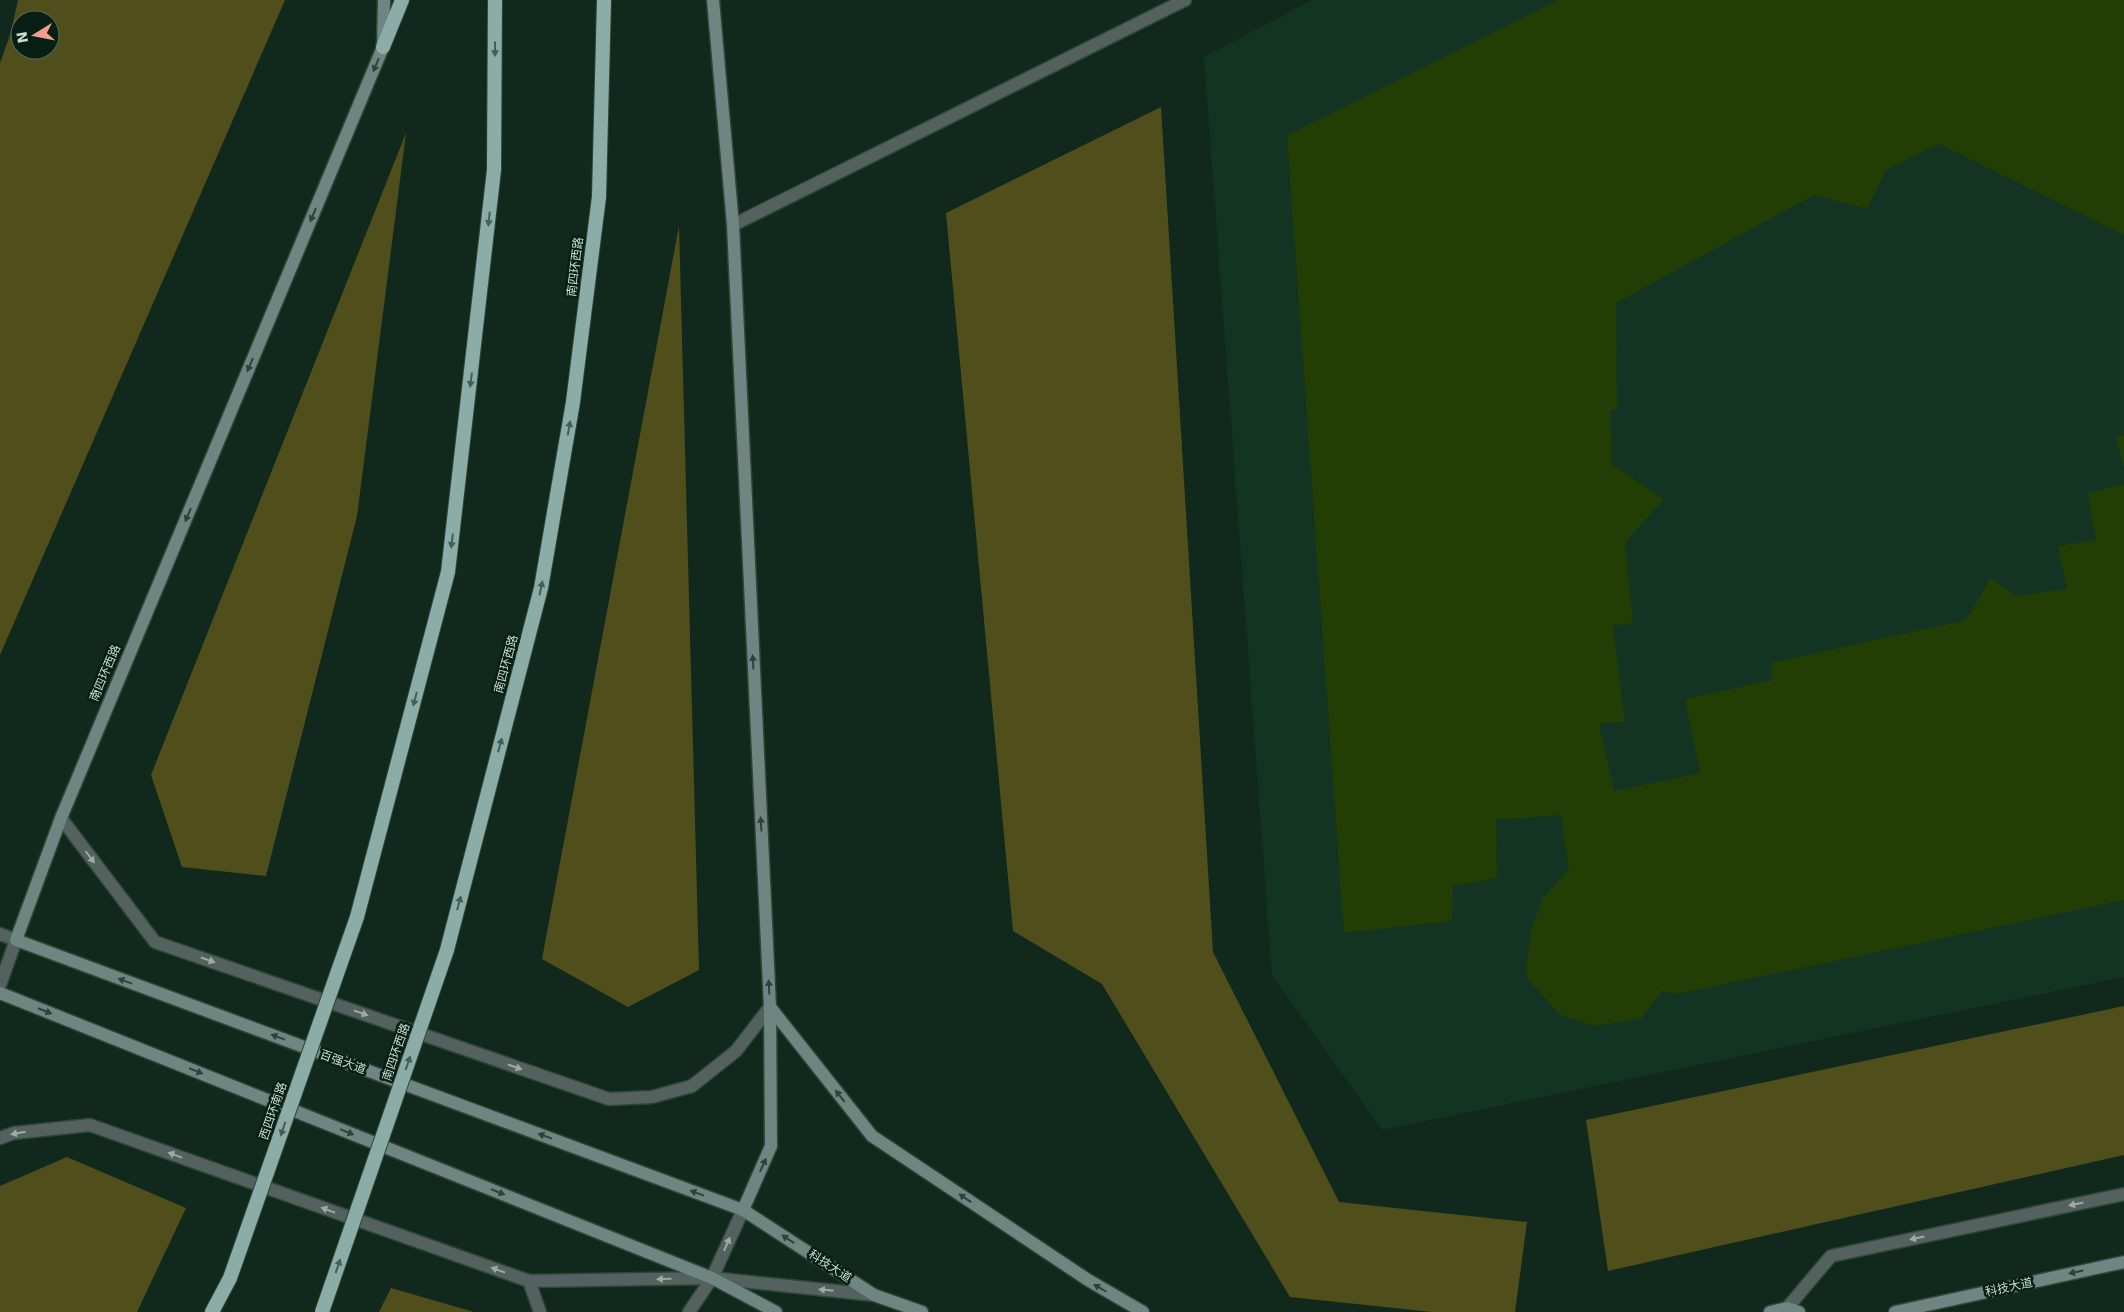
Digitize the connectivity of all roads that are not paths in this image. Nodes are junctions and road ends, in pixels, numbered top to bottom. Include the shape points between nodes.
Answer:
1 (384, 0) edge
2 (402, 0) edge
3 (495, 0) edge
4 (604, 0) edge
5 (713, 0) edge
6 (1185, 0) edge
7 (383, 47) junction
8 (733, 225) junction
9 (61, 818) junction
10 (0, 934) edge
11 (16, 940) junction
12 (0, 985) edge
13 (0, 993) edge
14 (770, 1007) junction
15 (0, 1138) edge
16 (2124, 1194) edge
17 (743, 1210) junction
18 (2124, 1262) edge
19 (712, 1278) junction
20 (529, 1281) junction
21 (874, 1295) junction
22 (1793, 1310) edge
23 (212, 1312) edge
24 (322, 1312) edge
25 (540, 1312) edge
26 (689, 1312) edge
27 (776, 1312) edge
28 (922, 1312) edge
29 (1142, 1312) edge
30 (1770, 1312) edge
31 (1895, 1312) edge

1 - 7 main road, 南四环西路
2 - 7 highway
3 -> 23 highway, 西四环南路, bridge via 494,170 448,572 357,918 230,1278
24 -> 4 highway, 南四环西路, bridge via 447,950 541,588 573,402 599,197
5 - 8 main road
6 - 8 street
7 -> 9 main road, 南四环西路
14 -> 8 main road
9 - 11 main road, 南四环西路
9 -> 14 street via 155,942 609,1099 652,1097 692,1086 736,1051
10 - 11 street, 百强大道
11 - 12 street
17 -> 11 main road, 百强大道
13 -> 19 main road
17 -> 14 main road via 771,1146
29 -> 14 main road via 1088,1280 872,1136
20 -> 15 street via 90,1125 14,1133
16 -> 22 street via 1831,1256
19 -> 17 street
21 -> 17 main road, 科技大道
18 -> 31 main road, 科技大道
19 -> 20 street
21 -> 19 street
19 - 26 street
19 - 27 main road
20 - 25 street
21 - 28 main road, 科技大道
22 - 30 main road

